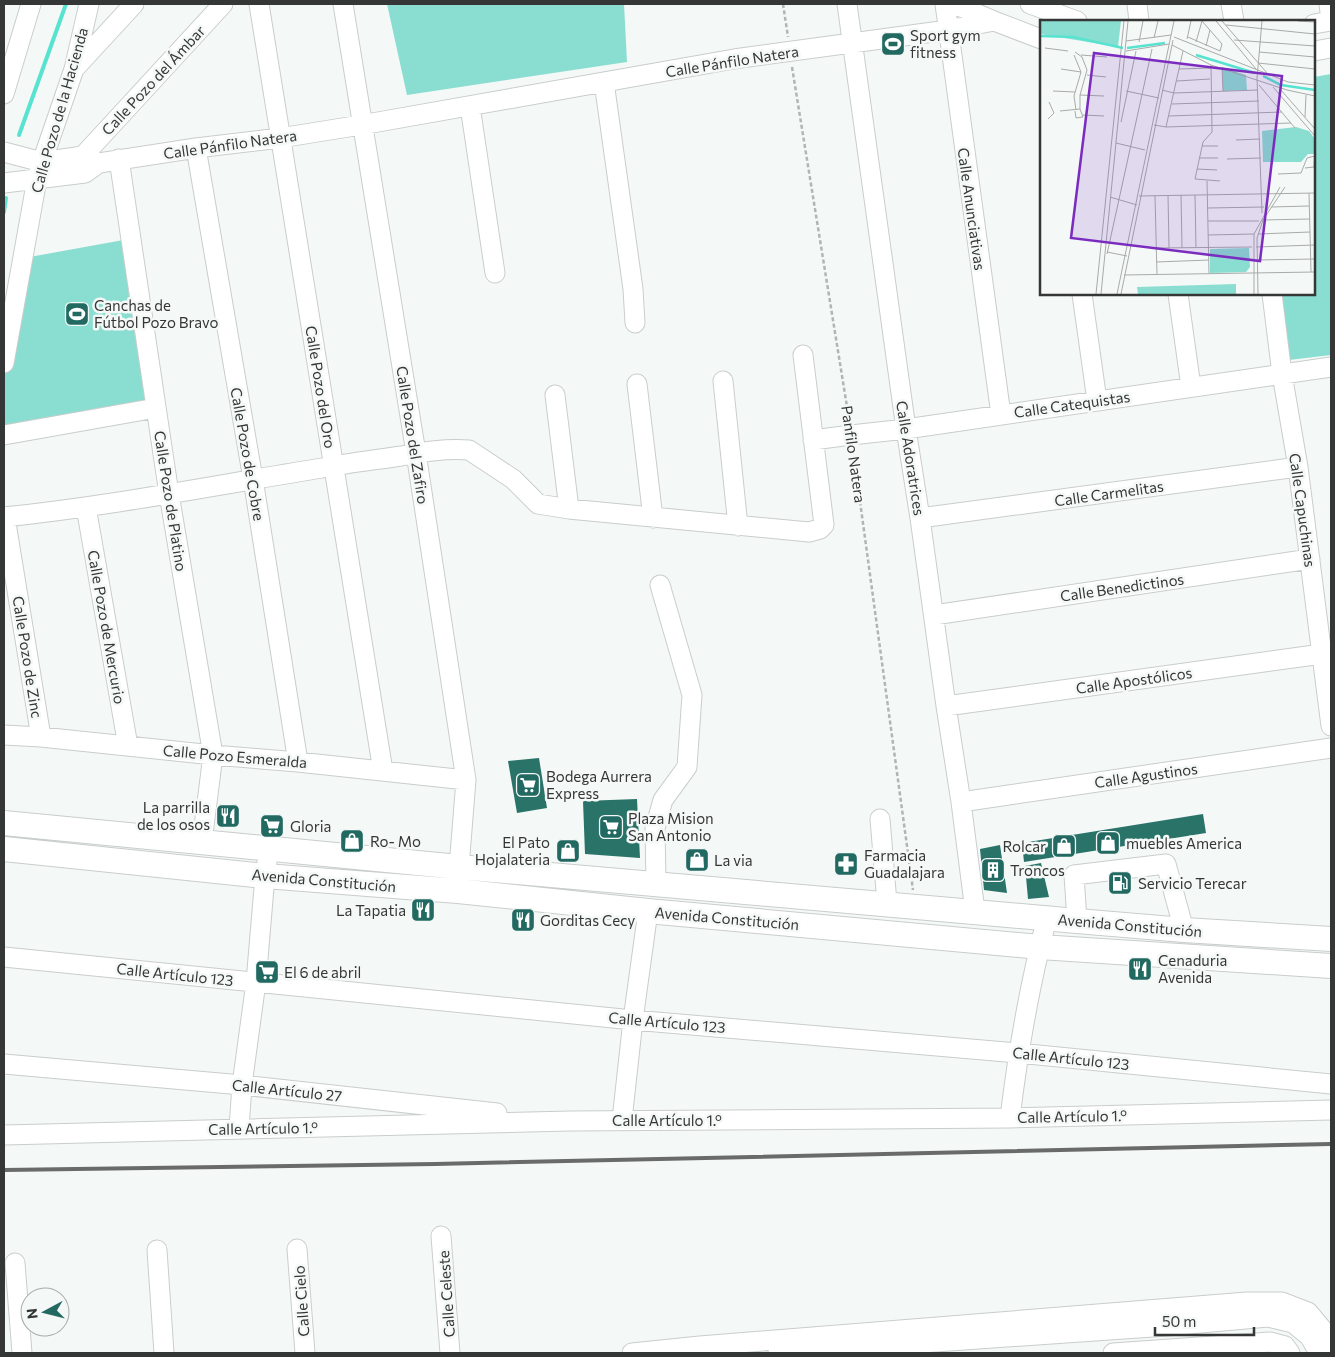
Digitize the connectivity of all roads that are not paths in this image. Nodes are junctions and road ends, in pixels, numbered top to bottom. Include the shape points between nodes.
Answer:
1 (31, 4) edge
2 (134, 4) edge
3 (224, 4) edge
4 (259, 4) edge
5 (342, 4) edge
6 (847, 4) edge
7 (944, 4) edge
8 (954, 4) edge
9 (1137, 4) edge
10 (1231, 4) edge
11 (1328, 4) edge
12 (89, 5) edge
13 (1038, 5) edge
14 (1075, 20) edge
15 (1140, 20) edge
16 (1234, 20) edge
17 (994, 21) junction
18 (1331, 21) edge
19 (1315, 24) edge
20 (948, 30) junction
21 (1040, 39) edge
22 (853, 43) junction
23 (1331, 48) edge
24 (1315, 51) edge
25 (74, 69) junction
26 (604, 82) junction
27 (4, 94) edge
28 (470, 106) junction
29 (362, 125) junction
30 (280, 138) junction
31 (196, 148) junction
32 (4, 152) edge
33 (120, 159) junction
34 (89, 164) junction
35 (39, 171) junction
36 (4, 183) edge
37 (495, 273) dead end
38 (1082, 295) edge
39 (1178, 295) edge
40 (1272, 295) edge
41 (635, 324) dead end
42 (803, 355) dead end
43 (4, 363) edge
44 (1331, 367) edge
45 (1282, 374) junction
46 (723, 381) dead end
47 (637, 384) dead end
48 (1191, 387) junction
49 (555, 395) dead end
50 (1097, 401) junction
51 (156, 408) junction
52 (1001, 415) junction
53 (906, 429) junction
54 (4, 435) edge
55 (813, 440) junction
56 (416, 454) junction
57 (334, 466) junction
58 (1298, 467) junction
59 (253, 479) junction
60 (169, 494) junction
61 (86, 508) junction
62 (569, 510) junction
63 (4, 517) edge
64 (653, 518) junction
65 (920, 518) junction
66 (738, 526) junction
67 (1310, 559) junction
68 (660, 585) dead end
69 (934, 615) junction
70 (1322, 654) junction
71 (946, 706) junction
72 (1331, 726) edge
73 (4, 735) edge
74 (42, 737) junction
75 (128, 746) junction
76 (1331, 748) edge
77 (213, 755) junction
78 (298, 762) junction
79 (383, 771) junction
80 (466, 780) junction
81 (961, 802) junction
82 (880, 819) dead end
83 (4, 823) edge
84 (202, 842) junction
85 (269, 848) junction
86 (4, 849) edge
87 (459, 867) junction
88 (265, 876) junction
89 (656, 883) junction
90 (886, 903) junction
91 (648, 911) junction
92 (975, 912) junction
93 (1047, 918) junction
94 (1077, 921) junction
95 (1184, 930) junction
96 (1331, 939) edge
97 (1040, 947) junction
98 (4, 957) edge
99 (1331, 966) edge
100 (256, 982) junction
101 (633, 1020) junction
102 (1018, 1053) junction
103 (4, 1064) edge
104 (1331, 1084) edge
105 (242, 1085) junction
106 (1331, 1110) edge
107 (1010, 1118) junction
108 (622, 1120) junction
109 (570, 1121) junction
110 (239, 1128) junction
111 (4, 1135) edge
112 (441, 1236) dead end
113 (297, 1249) dead end
114 (157, 1250) dead end
115 (15, 1263) dead end
116 (1331, 1345) edge
117 (701, 1349) edge
118 (720, 1349) edge
119 (22, 1353) edge
120 (164, 1353) edge
121 (305, 1353) edge
122 (450, 1353) edge
123 (632, 1353) edge
124 (778, 1353) edge
125 (1120, 1353) edge
126 (1290, 1353) edge
127 (1319, 1353) edge

1 - 27 street
2 - 25 street
3 - 34 street, Calle Pozo del Ámbar
4 - 30 street, Calle Pozo del Oro
5 - 29 street, Calle Pozo del Zafiro
6 - 22 street, Calle Adoratrices
7 - 20 street, Calle Anunciativas
8 - 17 street
9 - 15 street
10 - 16 street
11 - 18 street
12 - 25 street, Calle Pozo de la Hacienda
13 - 14 street
17 - 20 street, Calle Pánfilo Natera
17 - 21 street
18 - 19 street
20 - 22 street, Calle Pánfilo Natera
20 - 52 street, Calle Anunciativas
22 - 26 street, Calle Pánfilo Natera via 734,59
22 - 53 street, Calle Adoratrices
23 - 24 street
25 - 35 street, Calle Pozo de la Hacienda
26 - 28 street, Calle Pánfilo Natera
26 - 41 street
28 - 29 street, Calle Pánfilo Natera
28 - 37 street
29 - 30 street, Calle Pánfilo Natera
29 - 56 street, Calle Pozo del Zafiro
30 - 31 street, Calle Pánfilo Natera
30 - 57 street, Calle Pozo del Oro
31 - 33 street, Calle Pánfilo Natera
31 - 59 street, Calle Pozo de Cobre
32 - 35 street
33 - 34 street, Calle Pánfilo Natera
33 - 51 street, Calle Pozo de Platino
34 - 35 street, Calle Pánfilo Natera
35 - 36 street
35 - 43 street, Calle Pozo de la Hacienda
38 - 50 street
39 - 48 street
40 - 45 street, Calle Capuchinas
42 - 55 street
44 - 45 street, Calle Catequistas
45 - 48 street, Calle Catequistas
45 - 58 street, Calle Capuchinas
46 - 66 street
47 - 64 street
48 - 50 street, Calle Catequistas
49 - 62 street
50 - 52 street, Calle Catequistas
51 - 54 street
51 - 60 street, Calle Pozo de Platino
52 - 53 street, Calle Catequistas
53 - 55 street, Calle Catequistas
53 - 65 street, Calle Adoratrices
55 - 66 street via 824,525 809,532
56 - 57 street
56 - 62 street via 469,450 512,478 538,504
56 - 80 street, Calle Pozo del Zafiro
57 - 59 street
57 - 79 street, Calle Pozo del Oro
58 - 65 street, Calle Carmelitas
58 - 67 street, Calle Capuchinas
59 - 60 street
59 - 78 street, Calle Pozo de Cobre
60 - 61 street
60 - 77 street, Calle Pozo de Platino
61 - 63 street
61 - 75 street, Calle Pozo de Mercurio
62 - 64 street
63 - 74 street, Calle Pozo de Zinc
64 - 66 street
65 - 69 street, Calle Adoratrices
67 - 69 street, Calle Benedictinos
67 - 70 street, Calle Capuchinas
68 - 89 street via 692,695 687,767 663,800 655,828
69 - 71 street, Calle Adoratrices
70 - 71 street, Calle Apostólicos
70 - 72 street, Calle Capuchinas
71 - 81 street, Calle Adoratrices
73 - 74 street, Calle Pozo Esmeralda
74 - 75 street, Calle Pozo Esmeralda
75 - 77 street, Calle Pozo Esmeralda
76 - 81 street, Calle Agustinos
77 - 78 street, Calle Pozo Esmeralda
77 - 84 street, Calle Pozo de Platino
78 - 79 street, Calle Pozo Esmeralda
79 - 80 street, Calle Pozo Esmeralda
80 - 87 street, Calle Pozo del Zafiro
81 - 92 street, Calle Adoratrices
82 - 90 street
83 - 84 main road, Avenida Constitución
84 - 85 main road, Avenida Constitución
85 - 87 main road, Avenida Constitución
85 - 88 street
86 - 88 main road, Avenida Constitución
87 - 89 main road, Avenida Constitución
88 - 91 main road, Avenida Constitución via 458,891
88 - 100 street
89 - 90 main road, Avenida Constitución
90 - 92 main road, Avenida Constitución
91 - 97 main road, Avenida Constitución
91 - 101 street
92 - 93 main road, Avenida Constitución
93 - 94 main road, Avenida Constitución
93 - 97 street
94 - 95 main road, Avenida Constitución
94 - 95 street via 1074,875 1166,864
95 - 96 main road, Avenida Constitución
97 - 99 main road, Avenida Constitución
97 - 102 street
98 - 100 street, Calle Artículo 123
100 - 101 street, Calle Artículo 123
100 - 105 street
101 - 102 street, Calle Artículo 123
101 - 108 street
102 - 104 street, Calle Artículo 123
102 - 107 street
103 - 105 street, Calle Artículo 27
105 - 109 street, Calle Artículo 27
105 - 110 street
106 - 107 street, Calle Artículo 1.º
107 - 108 street, Calle Artículo 1.º
108 - 109 street, Calle Artículo 1.º
109 - 110 street, Calle Artículo 1.º
110 - 111 street, Calle Artículo 1.º
112 - 122 street, Calle Celeste
113 - 121 street, Calle Cielo
114 - 120 street
115 - 119 street
116 - 118 street via 1308,1312 1282,1302 1247,1302
117 - 118 street
117 - 123 street
124 - 127 street via 1268,1317 1293,1323 1310,1337
125 - 126 street via 1270,1342 1285,1346

